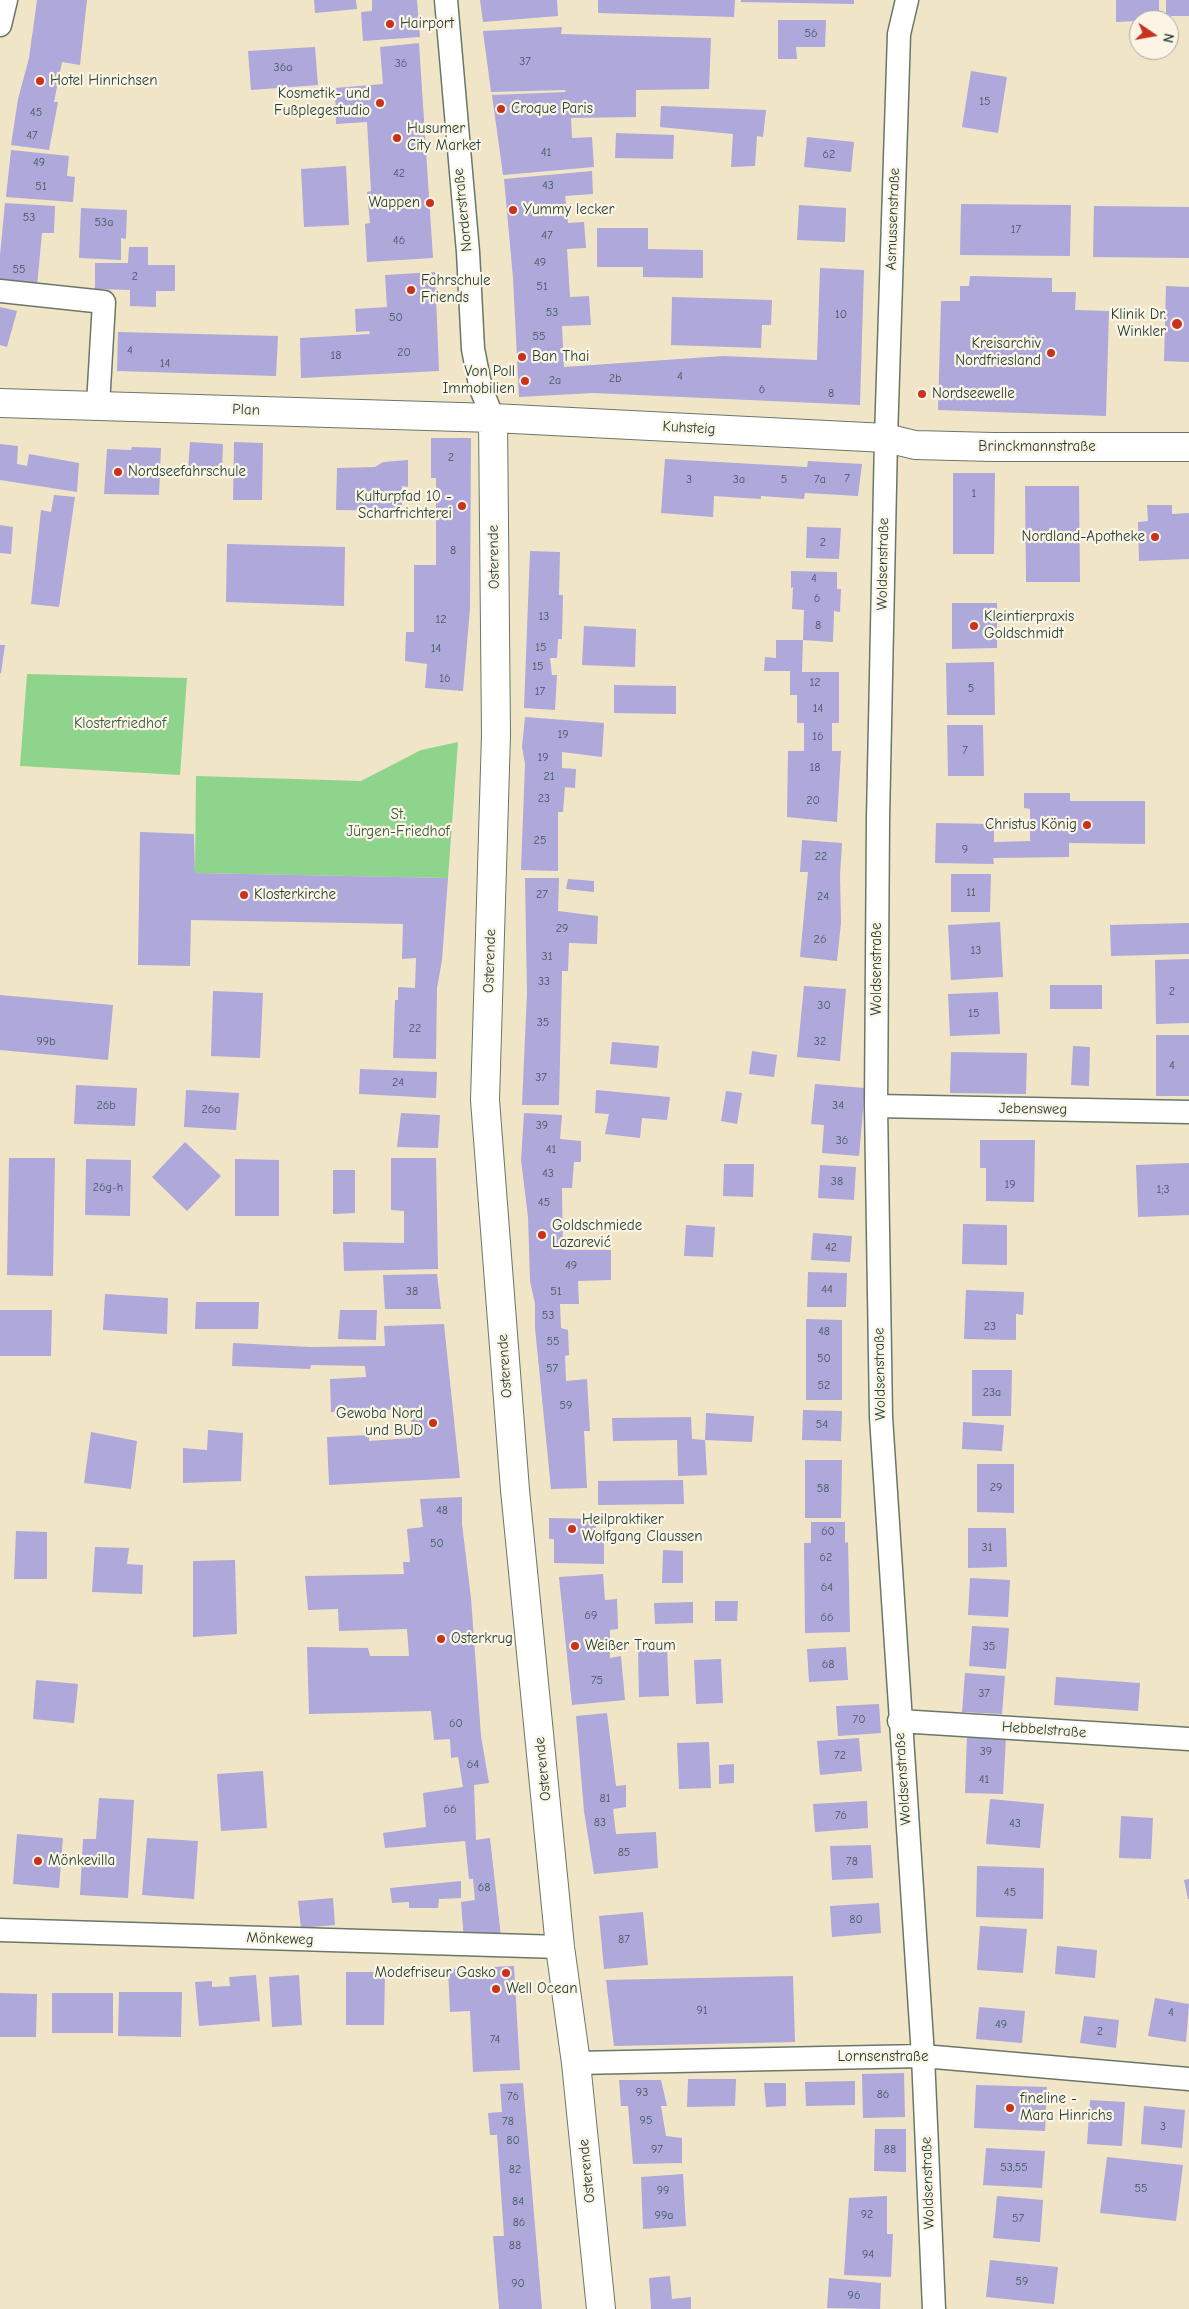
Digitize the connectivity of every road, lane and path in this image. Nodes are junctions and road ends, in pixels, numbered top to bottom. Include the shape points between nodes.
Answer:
1 (6, 0) edge
2 (446, 0) edge
3 (907, 0) edge
4 (0, 26) edge
5 (0, 291) edge
6 (0, 403) edge
7 (98, 405) junction
8 (493, 418) junction
9 (886, 438) junction
10 (1189, 446) edge
11 (876, 1106) junction
12 (1189, 1112) edge
13 (899, 1720) junction
14 (1189, 1739) edge
15 (0, 1930) edge
16 (560, 1947) junction
17 (923, 2056) junction
18 (576, 2063) junction
19 (1189, 2079) edge
20 (601, 2309) edge
21 (934, 2309) edge

1 - 4 street
2 - 8 street, Norderstraße via 473,349 481,389
3 - 9 street, Asmussenstraße via 898,43
5 - 7 street via 104,302
6 - 7 main road, Plan
7 - 8 main road, Plan
8 - 9 main road, Kuhsteig
8 - 16 main road, Osterende via 496,735 485,1100 515,1490
9 - 10 main road, Brinckmannstraße via 915,445 983,447
9 - 11 street, Woldsenstraße
11 - 12 street, Jebensweg
11 - 13 street, Woldsenstraße via 881,1417
13 - 14 street, Hebbelstraße
13 - 17 street, Woldsenstraße
15 - 16 street, Mönkeweg
16 - 18 main road, Osterende
17 - 18 street, Lornsenstraße
17 - 19 street, Lornsenstraße
17 - 21 street, Woldsenstraße
18 - 20 main road, Osterende

